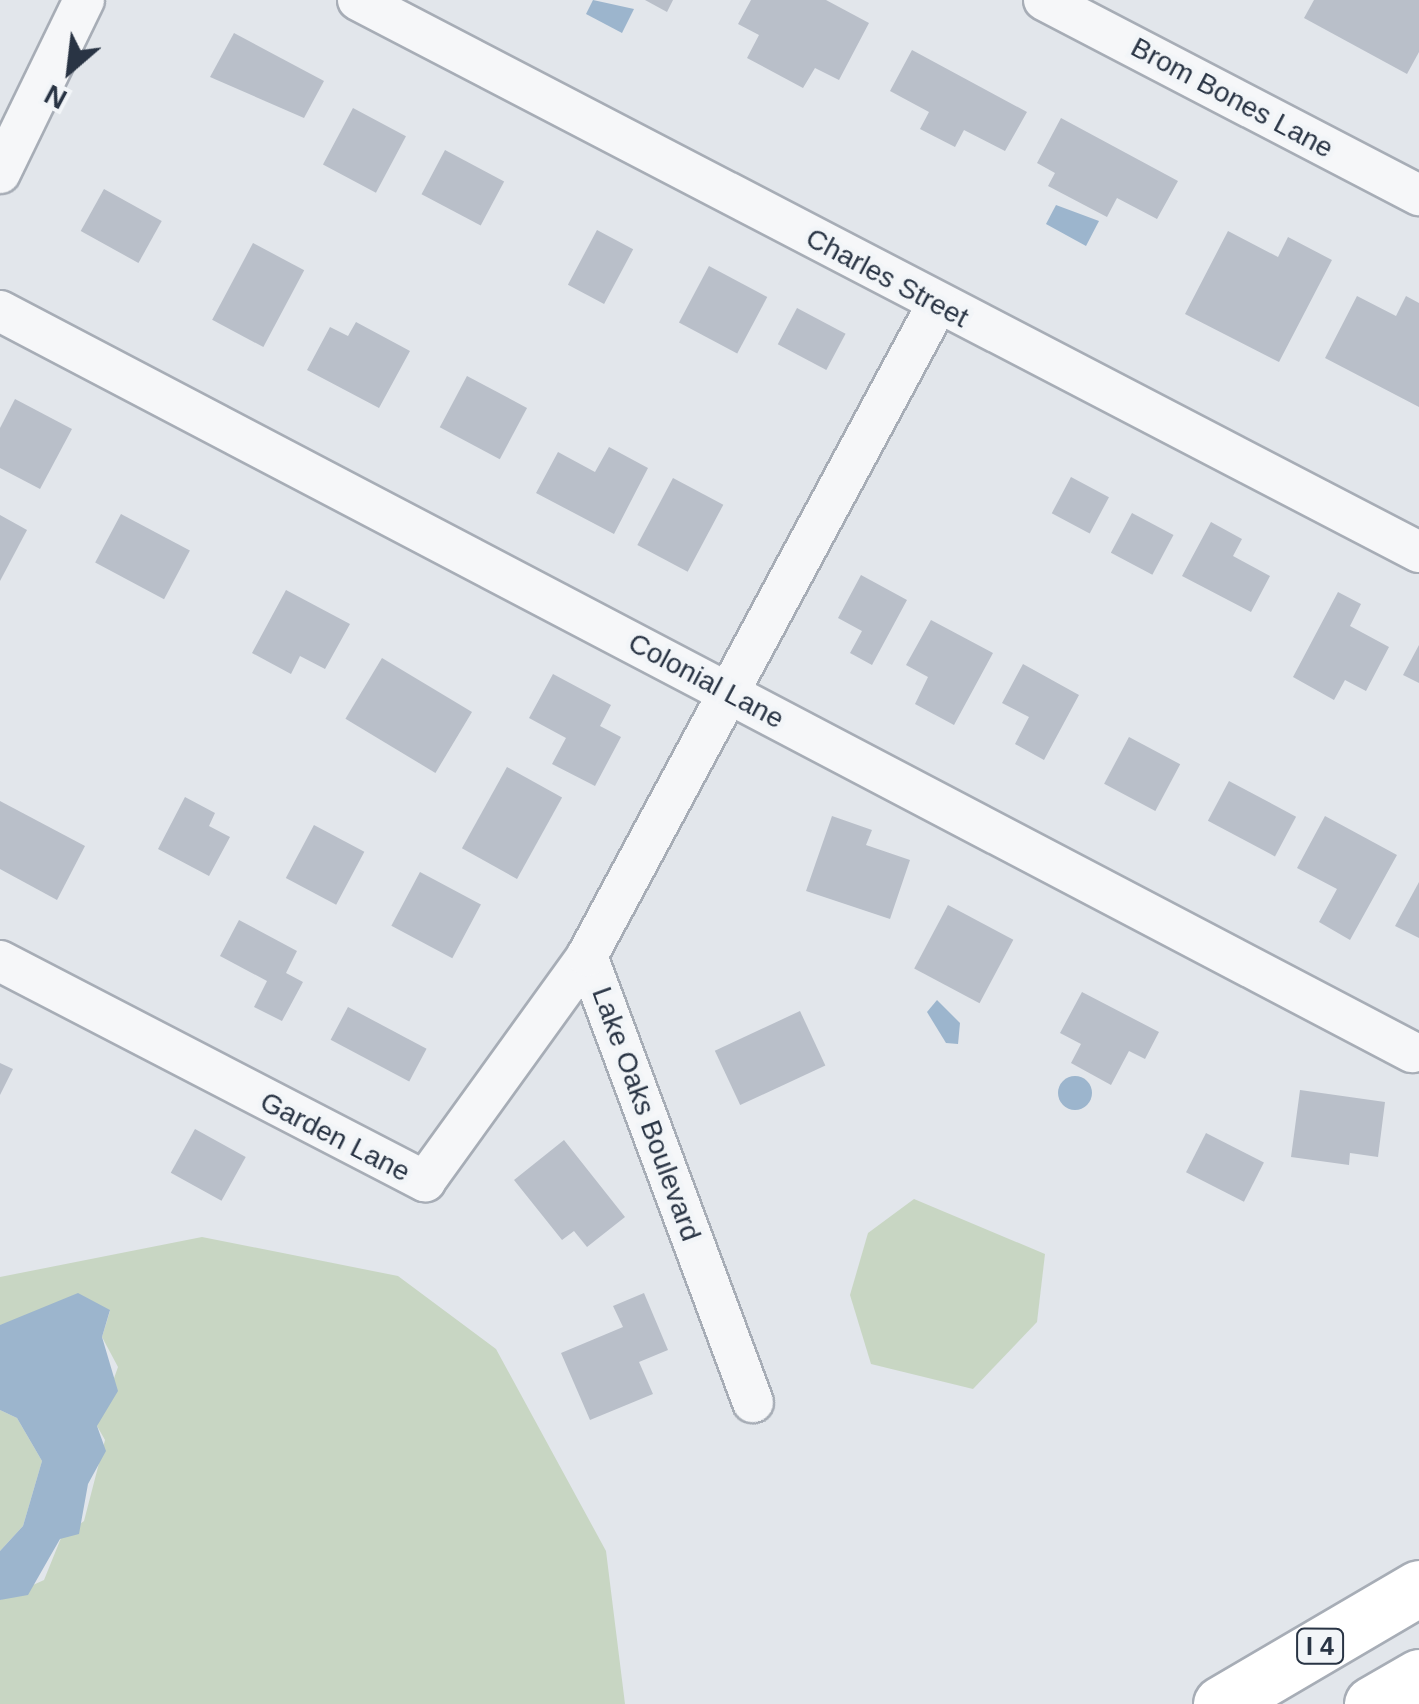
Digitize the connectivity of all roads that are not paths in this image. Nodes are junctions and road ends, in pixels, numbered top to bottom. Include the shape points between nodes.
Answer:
1 (84, 0) edge
2 (358, 0) edge
3 (1044, 0) edge
4 (0, 173) edge
5 (1419, 196) edge
6 (937, 305) junction
7 (0, 311) edge
8 (1419, 552) edge
9 (727, 692) junction
10 (587, 956) junction
11 (0, 961) edge
12 (1412, 1052) dead end
13 (753, 1402) dead end
14 (1419, 1588) edge
15 (1419, 1677) edge
16 (1221, 1704) edge
17 (1372, 1704) edge

1 - 4 street
2 - 6 street, Charles Street
3 - 5 street, Brom Bones Lane
6 - 8 street, Charles Street
6 - 9 street, Lake Oaks Boulevard
7 - 9 street, Colonial Lane
9 - 10 street, Lake Oaks Boulevard
9 - 12 street, Colonial Lane
10 - 11 street, Garden Lane via 424,1182
10 - 13 street, Lake Oaks Boulevard
14 - 16 highway, I 4
15 - 17 highway

